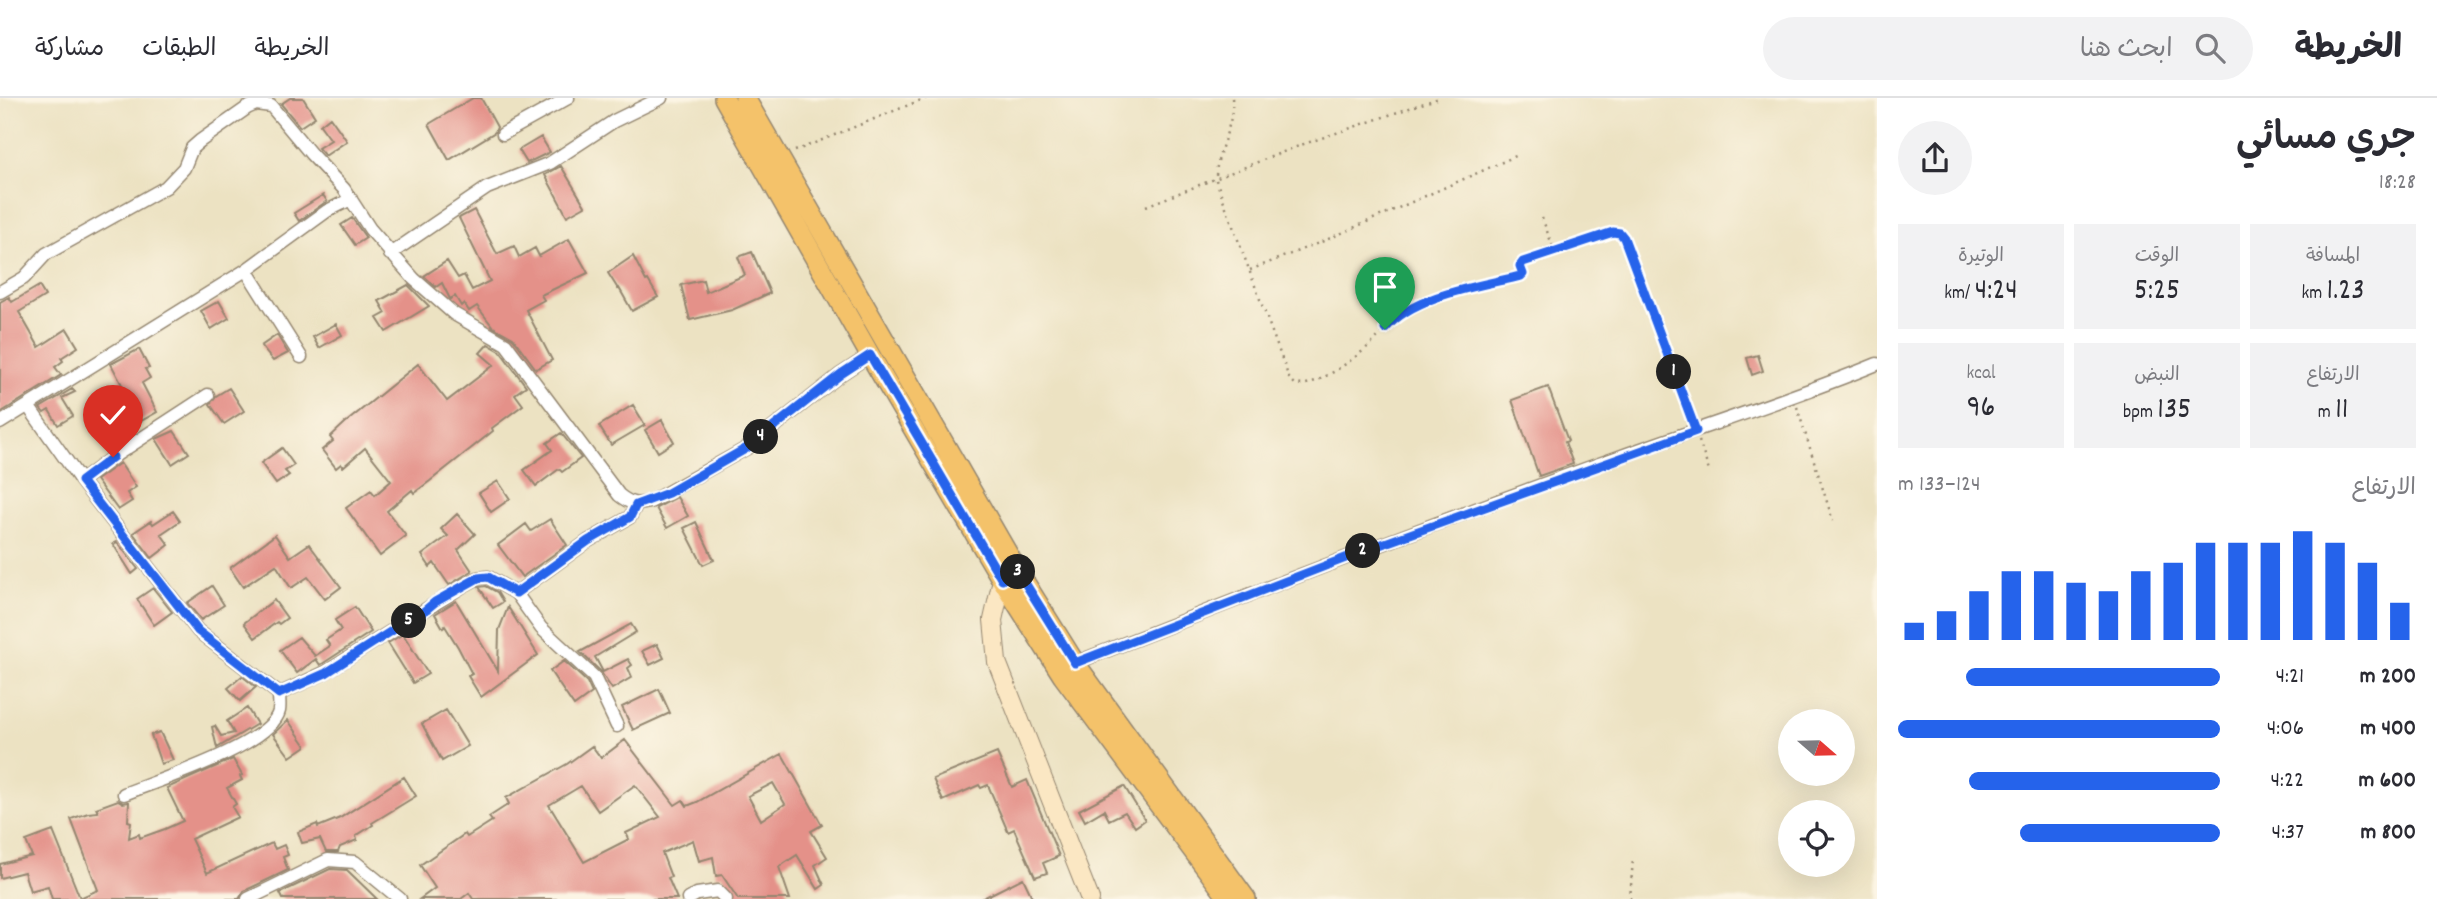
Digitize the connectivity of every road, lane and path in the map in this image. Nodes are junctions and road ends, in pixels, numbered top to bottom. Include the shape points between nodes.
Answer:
1 (568, 98) edge
2 (660, 98) edge
3 (724, 98) edge
4 (745, 98) edge
5 (926, 98) edge
6 (1232, 98) edge
7 (1439, 98) edge
8 (503, 134) dead end
9 (1518, 155) dead end
10 (779, 158) junction
11 (1216, 180) junction
12 (351, 199) junction
13 (1146, 206) dead end
14 (1542, 218) dead end
15 (816, 240) junction
16 (1555, 252) junction
17 (390, 254) junction
18 (246, 270) junction
19 (1250, 270) junction
20 (0, 292) edge
21 (870, 355) junction
22 (301, 357) dead end
23 (1877, 364) edge
24 (208, 395) dead end
25 (1794, 397) junction
26 (28, 406) junction
27 (0, 423) edge
28 (1696, 431) junction
29 (1710, 474) dead end
30 (81, 481) junction
31 (636, 505) junction
32 (1833, 521) dead end
33 (1010, 575) junction
34 (516, 593) junction
35 (1075, 663) junction
36 (279, 694) junction
37 (617, 726) dead end
38 (124, 794) dead end
39 (1633, 859) dead end
40 (248, 899) edge
41 (400, 899) edge
42 (688, 899) edge
43 (726, 899) edge
44 (1090, 899) edge
45 (1229, 899) edge
46 (1246, 899) edge
47 (1630, 899) edge

1 - 8 street
2 - 17 street via 614,121 550,163 487,188
3 - 15 main road
4 - 10 main road
5 - 10 path
6 - 11 path via 1232,117
7 - 11 path
9 - 19 path
10 - 15 main road
11 - 13 path
11 - 19 path
12 - 17 street
12 - 18 street via 327,211
12 - 20 street via 271,106 256,104 192,148 177,177 166,187 46,254 24,278
14 - 16 path
15 - 21 main road
15 - 33 main road
16 - 19 path via 1522,263 1521,276 1413,307 1337,369 1303,386 1289,378
16 - 28 path via 1613,232 1622,235
17 - 31 street via 438,302 506,344 619,495
18 - 22 street
18 - 26 street
21 - 31 street via 747,448 668,493
21 - 33 main road
23 - 25 street
24 - 30 street
25 - 28 street
25 - 32 path
26 - 27 street
26 - 30 street
28 - 29 path
28 - 35 street via 1374,547
30 - 36 street via 198,631
31 - 34 street via 630,517
33 - 35 main road
33 - 44 street via 993,620 997,662
33 - 45 main road via 1077,695
34 - 36 street via 488,577 478,578 326,673
34 - 37 street via 541,628 594,677
35 - 46 main road
36 - 38 street via 279,713 248,742
39 - 47 path
40 - 41 street via 328,860 355,862
42 - 43 street via 718,891

